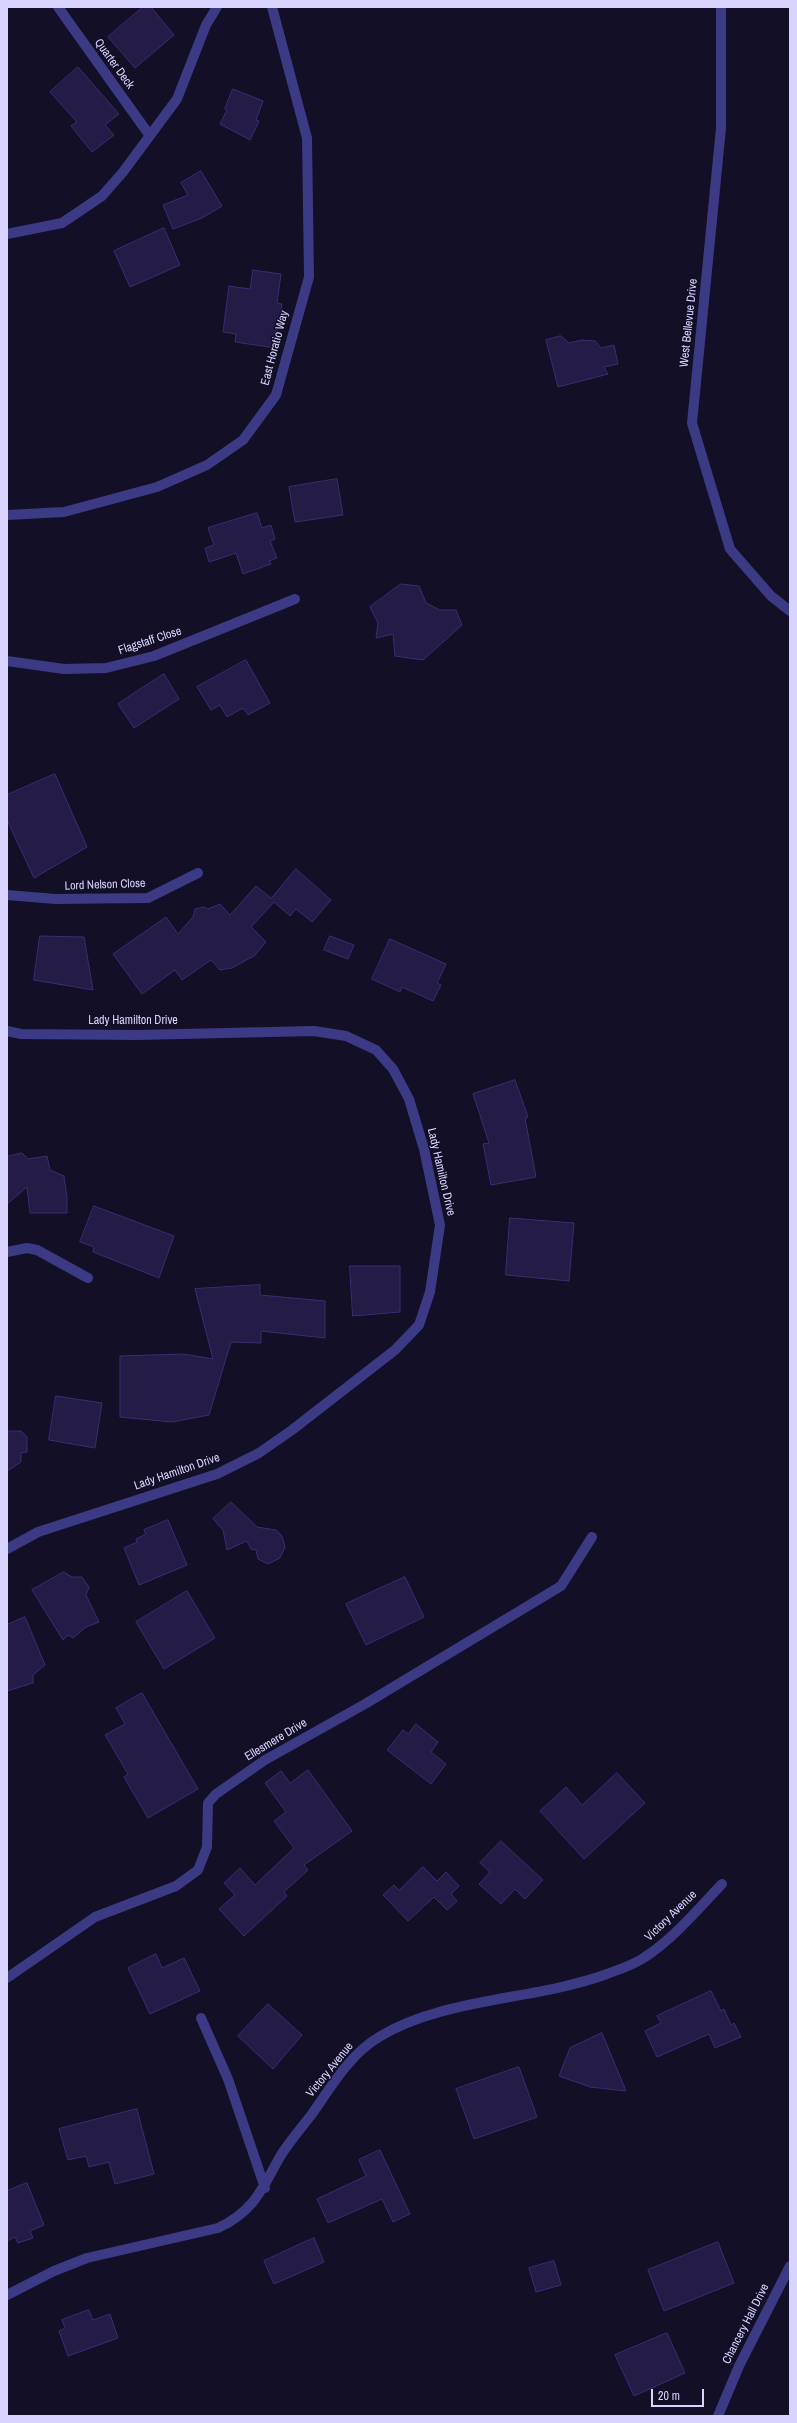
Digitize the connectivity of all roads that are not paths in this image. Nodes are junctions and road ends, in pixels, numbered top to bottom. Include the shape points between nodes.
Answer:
1 (58, 7) edge
2 (217, 7) edge
3 (272, 7) edge
4 (721, 7) edge
5 (150, 136) junction
6 (7, 234) edge
7 (7, 515) edge
8 (295, 599) dead end
9 (790, 611) edge
10 (7, 661) edge
11 (198, 873) dead end
12 (7, 896) edge
13 (7, 1031) edge
14 (7, 1252) edge
15 (88, 1278) dead end
16 (592, 1537) dead end
17 (7, 1549) edge
18 (722, 1884) dead end
19 (7, 1978) edge
20 (201, 2018) dead end
21 (265, 2188) junction
22 (790, 2266) edge
23 (7, 2296) edge
24 (718, 2416) edge

1 - 5 street, Quarter Deck
2 - 5 street via 206,25 177,100
3 - 7 street, East Horatio Way via 307,138 308,277 276,395 243,440 207,465 157,487 64,512
4 - 9 street, West Bellevue Drive via 722,128 692,423 730,549 771,596
5 - 6 street via 102,196 62,223
8 - 10 street, Flagstaff Close via 154,656 106,668 64,669
11 - 12 street, Lord Nelson Close via 148,898 56,899
13 - 17 street, Lady Hamilton Drive via 21,1034 137,1035 314,1031 346,1036 376,1050 393,1069 409,1099 424,1149 440,1225 430,1292 419,1325 395,1350 292,1430 259,1453 217,1474 38,1532
14 - 15 street via 27,1248 37,1250
16 - 19 street, Ellesmere Drive via 561,1586 365,1704 265,1760 216,1794 208,1803 207,1847 198,1870 176,1886 95,1917
18 - 21 street, Victory Avenue via 665,1942 644,1958 622,1968 584,1982 426,2015 380,2036 362,2050 344,2070 282,2154
20 - 21 street via 228,2079
21 - 23 street, Victory Avenue via 245,2213 218,2228 87,2258 54,2271
22 - 24 street, Chancery Hall Drive via 739,2366

